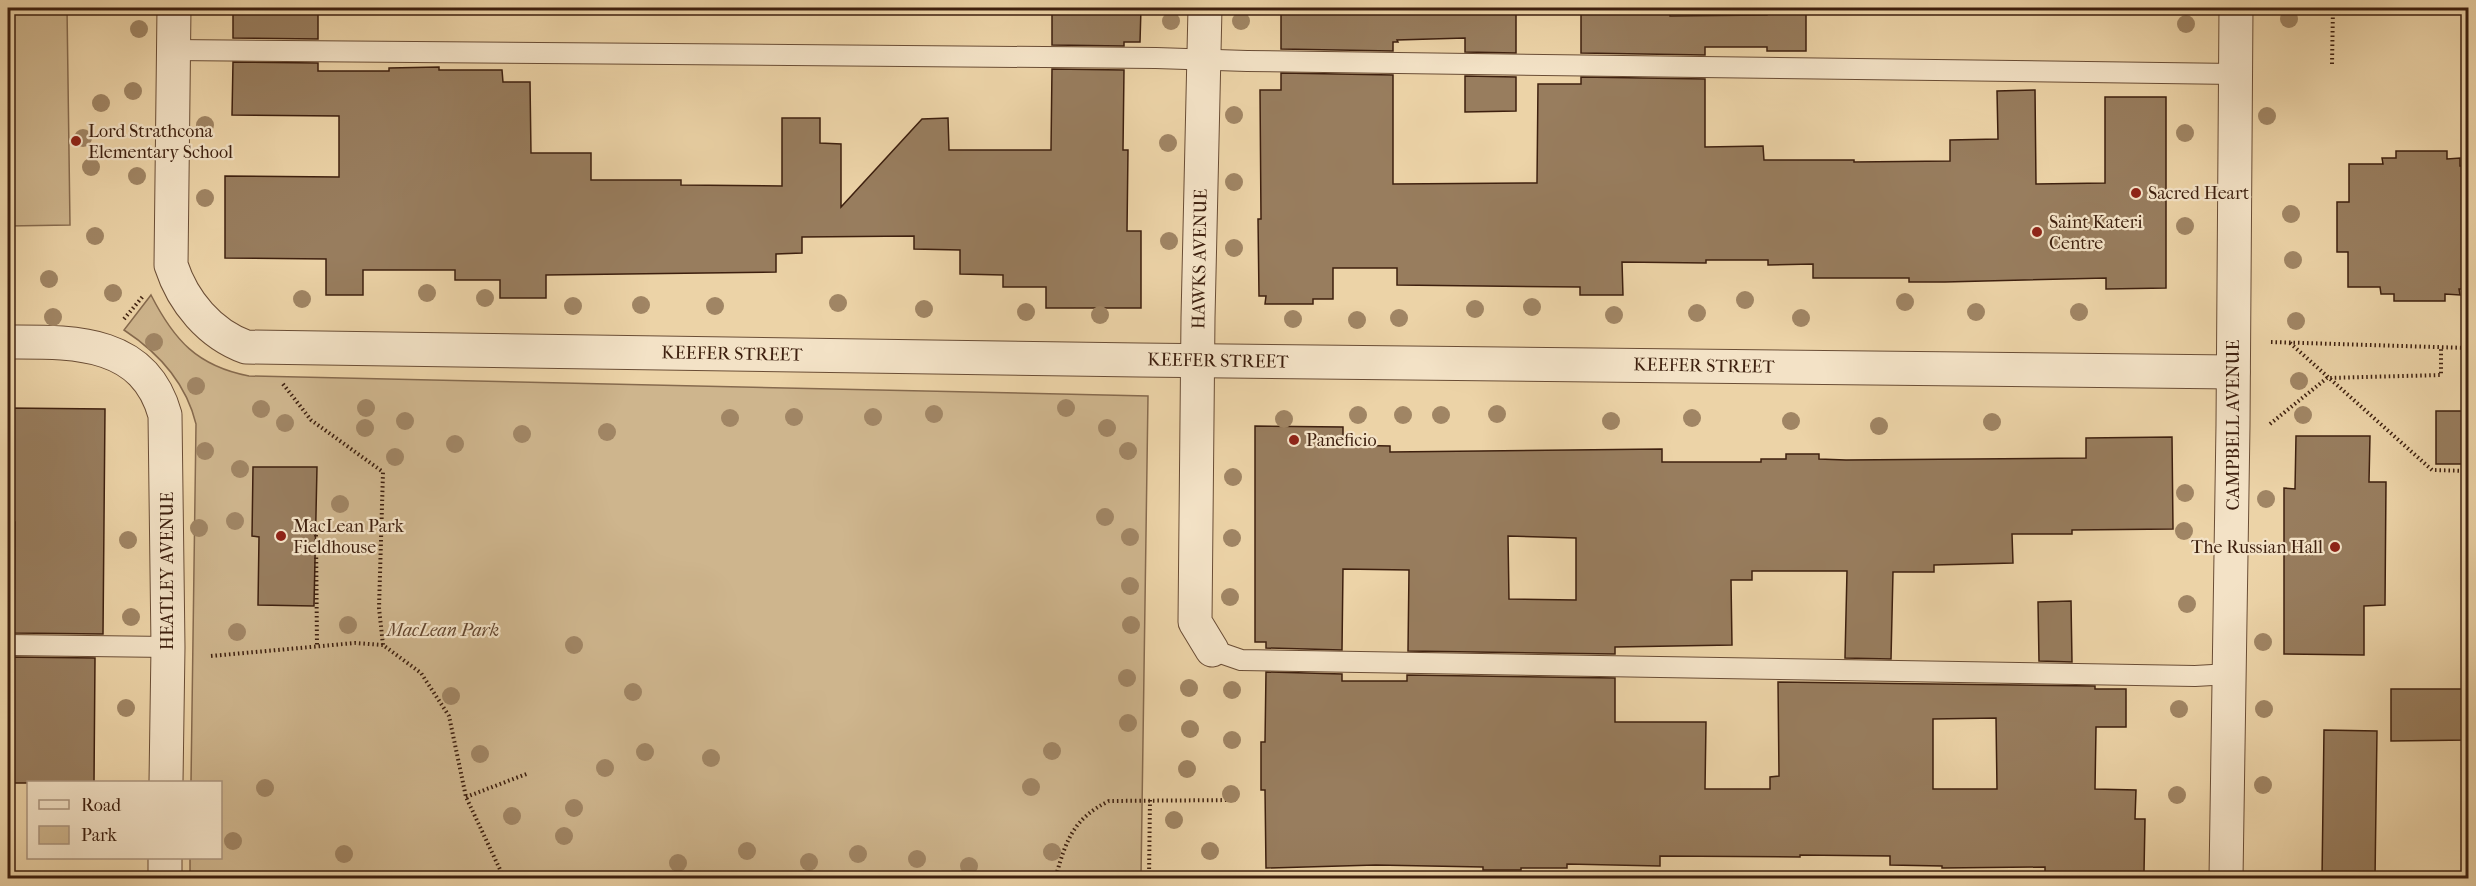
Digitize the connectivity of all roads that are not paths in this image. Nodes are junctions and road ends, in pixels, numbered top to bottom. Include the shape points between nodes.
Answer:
1 (174, 8) edge
2 (1205, 8) edge
3 (2236, 8) edge
4 (173, 50) junction
5 (1204, 60) junction
6 (2235, 74) junction
7 (8, 342) edge
8 (1198, 360) junction
9 (2233, 372) junction
10 (8, 645) edge
11 (168, 647) junction
12 (1212, 650) joint
13 (2230, 674) junction
14 (166, 781) edge
15 (165, 859) edge
16 (165, 879) edge
17 (2226, 879) edge

1 - 4 street
2 - 5 street, HAWKS AVENUE
3 - 6 street, CAMPBELL AVENUE
4 - 5 lane
4 - 8 street, KEEFER STREET via 171,266 188,302 209,325 234,343 261,349
5 - 6 lane
5 - 8 street, HAWKS AVENUE
6 - 9 street, CAMPBELL AVENUE
7 - 11 street, HEATLEY AVENUE via 64,342 101,348 138,369 161,398 165,415
8 - 9 street, KEEFER STREET
8 - 12 street, HAWKS AVENUE via 1195,622
9 - 13 street, CAMPBELL AVENUE
10 - 11 lane
11 - 14 street, HEATLEY AVENUE
12 - 13 lane via 1241,660
13 - 17 street, CAMPBELL AVENUE
15 - 16 street

